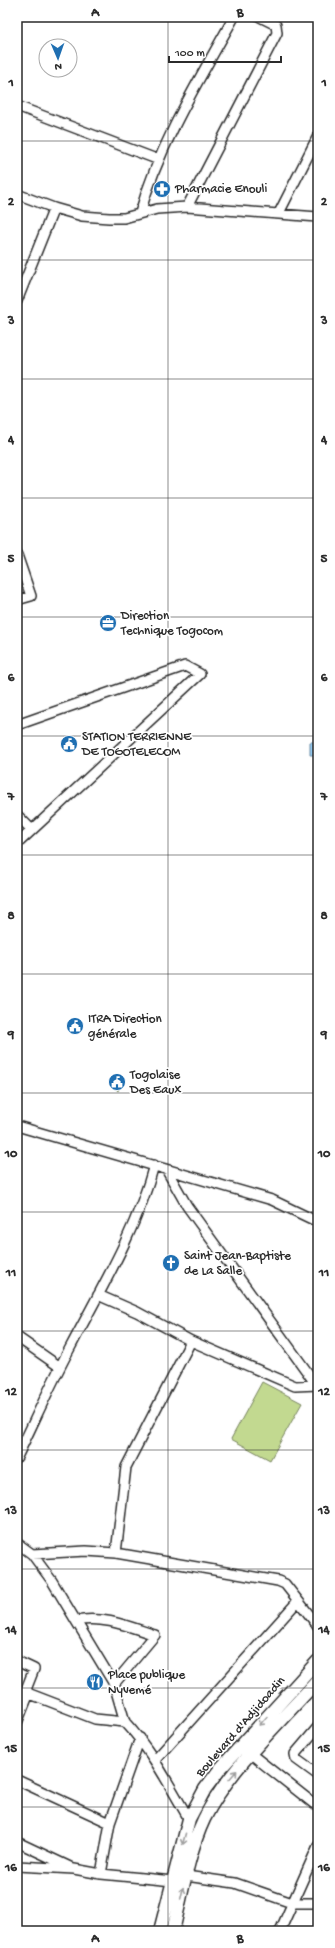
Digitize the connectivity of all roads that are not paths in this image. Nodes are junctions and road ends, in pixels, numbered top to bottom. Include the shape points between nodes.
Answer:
1 (234, 17) edge
2 (260, 17) edge
3 (17, 106) edge
4 (318, 136) edge
5 (159, 160) junction
6 (17, 194) edge
7 (187, 206) junction
8 (54, 208) junction
9 (140, 212) junction
10 (279, 213) junction
11 (318, 216) edge
12 (19, 291) edge
13 (17, 301) edge
14 (17, 555) edge
15 (17, 600) edge
16 (17, 725) edge
17 (17, 815) edge
18 (31, 829) junction
19 (17, 844) edge
20 (17, 1126) edge
21 (154, 1165) junction
22 (166, 1169) junction
23 (318, 1222) edge
24 (98, 1295) junction
25 (17, 1337) edge
26 (191, 1341) junction
27 (60, 1367) junction
28 (318, 1386) edge
29 (17, 1457) edge
30 (17, 1543) edge
31 (116, 1553) junction
32 (32, 1554) junction
33 (298, 1601) junction
34 (76, 1621) junction
35 (318, 1626) edge
36 (17, 1661) edge
37 (318, 1661) edge
38 (318, 1680) edge
39 (114, 1684) junction
40 (24, 1692) edge
41 (283, 1700) junction
42 (290, 1711) junction
43 (125, 1722) junction
44 (17, 1723) edge
45 (318, 1726) edge
46 (140, 1738) junction
47 (243, 1743) junction
48 (251, 1754) junction
49 (155, 1760) junction
50 (318, 1775) edge
51 (17, 1780) edge
52 (318, 1807) edge
53 (189, 1819) junction
54 (110, 1823) junction
55 (17, 1842) edge
56 (318, 1846) edge
57 (17, 1866) edge
58 (74, 1869) junction
59 (101, 1874) junction
60 (186, 1876) junction
61 (173, 1881) junction
62 (292, 1903) junction
63 (318, 1903) edge
64 (160, 1931) edge
65 (173, 1931) edge
66 (280, 1931) edge

1 - 5 street via 172,130
2 - 7 street via 276,25 277,33
3 - 5 street
4 - 10 street
5 - 9 street
6 - 8 street
7 - 9 street
7 - 10 street
8 - 9 street via 82,216 109,218 124,218
8 - 12 street
10 - 11 street
12 - 13 street
14 - 15 street via 31,596
16 - 18 street via 185,666 200,674
17 - 18 street
18 - 19 street
20 - 21 street
21 - 22 street
21 - 24 street via 145,1196
22 - 23 street via 272,1200
22 - 28 street via 187,1206
24 - 26 street via 137,1312
24 - 27 street
25 - 27 street
26 - 28 street via 295,1386
26 - 31 street via 126,1467
27 - 29 street
30 - 32 street
31 - 32 street via 86,1551
31 - 33 street via 278,1581 285,1584
32 - 34 street
33 - 35 street
33 - 49 street
34 - 39 street
34 - 39 street via 85,1619 111,1622 155,1635
36 - 40 street via 34,1669
37 - 41 main road, Boulevard d'Adjidoadin
38 - 42 main road, Boulevard d'Adjidoadin
39 - 43 street
40 - 43 street via 95,1719
40 - 44 street
41 - 42 main road
41 -> 47 main road, Boulevard d'Adjidoadin
42 - 48 main road, Boulevard d'Adjidoadin
43 - 46 street
45 - 50 street via 295,1754 296,1759
46 - 49 street
46 - 54 street
47 - 48 street
47 - 53 main road, Boulevard d'Adjidoadin via 205,1789
48 - 52 street
60 -> 48 main road, Boulevard d'Adjidoadin via 203,1821 215,1798
49 - 53 street
51 - 54 street
53 -> 61 main road, Boulevard d'Adjidoadin
54 - 59 street
55 - 58 street
56 - 62 street
57 - 58 street
58 - 59 street
59 - 61 street
60 - 62 street via 235,1883
65 -> 60 main road, Boulevard d'Adjidoadin
61 - 64 main road, Boulevard d'Adjidoadin
62 - 63 street
62 - 66 street

